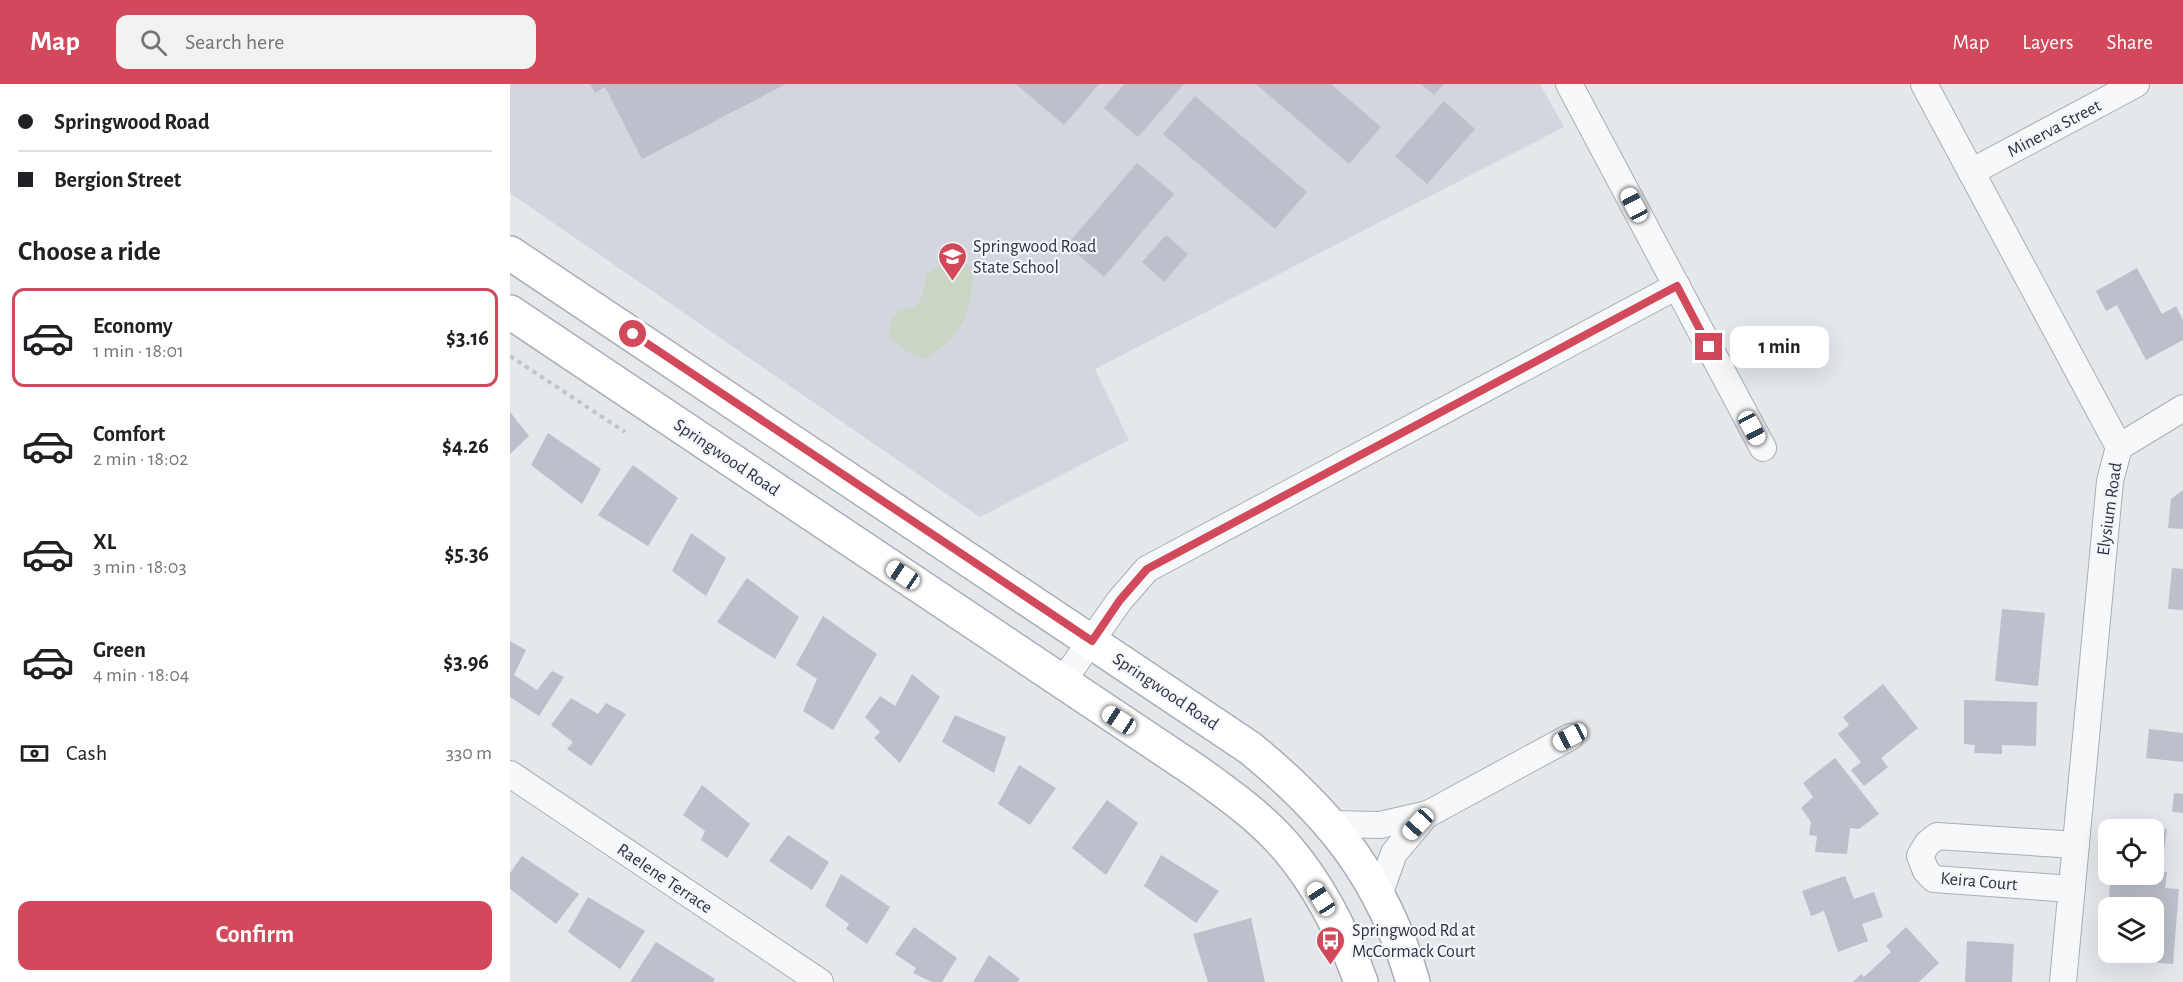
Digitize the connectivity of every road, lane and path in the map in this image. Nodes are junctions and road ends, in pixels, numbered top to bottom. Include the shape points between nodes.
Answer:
1 (1569, 84) edge
2 (1924, 84) edge
3 (2136, 84) edge
4 (1971, 172) junction
5 (510, 253) edge
6 (1677, 286) junction
7 (510, 312) edge
8 (510, 356) edge
9 (2183, 408) edge
10 (625, 432) dead end
11 (2119, 447) junction
12 (1763, 448) dead end
13 (1092, 641) junction
14 (1062, 682) junction
15 (1570, 737) dead end
16 (510, 774) edge
17 (1428, 814) junction
18 (1331, 824) junction
19 (2076, 845) junction
20 (2072, 889) junction
21 (1379, 895) junction
22 (820, 982) edge
23 (1361, 982) edge
24 (1413, 982) edge
25 (2063, 982) edge

1 - 6 street
2 - 4 street, Elysium Road
3 - 4 street, Minerva Street
4 - 11 street, Elysium Road
5 - 13 main road, Springwood Road
6 - 12 street
6 - 13 street via 1147,569
7 - 14 main road, Springwood Road
8 - 10 path
9 - 11 street
11 - 19 street, Elysium Road via 2110,481
13 - 14 street
13 - 18 main road, Springwood Road via 1250,748 1292,782
14 - 23 main road, Springwood Road via 1244,806 1288,849 1332,916
15 - 17 street
16 - 22 street, Raelene Terrace
17 - 18 street via 1380,825
17 - 21 street via 1394,852
18 - 21 main road, Springwood Road
19 - 20 street, Elysium Road
19 - 20 street, Keira Court via 1937,836 1920,856 1934,879
20 - 25 street, Elysium Road
21 - 24 main road, Springwood Road

